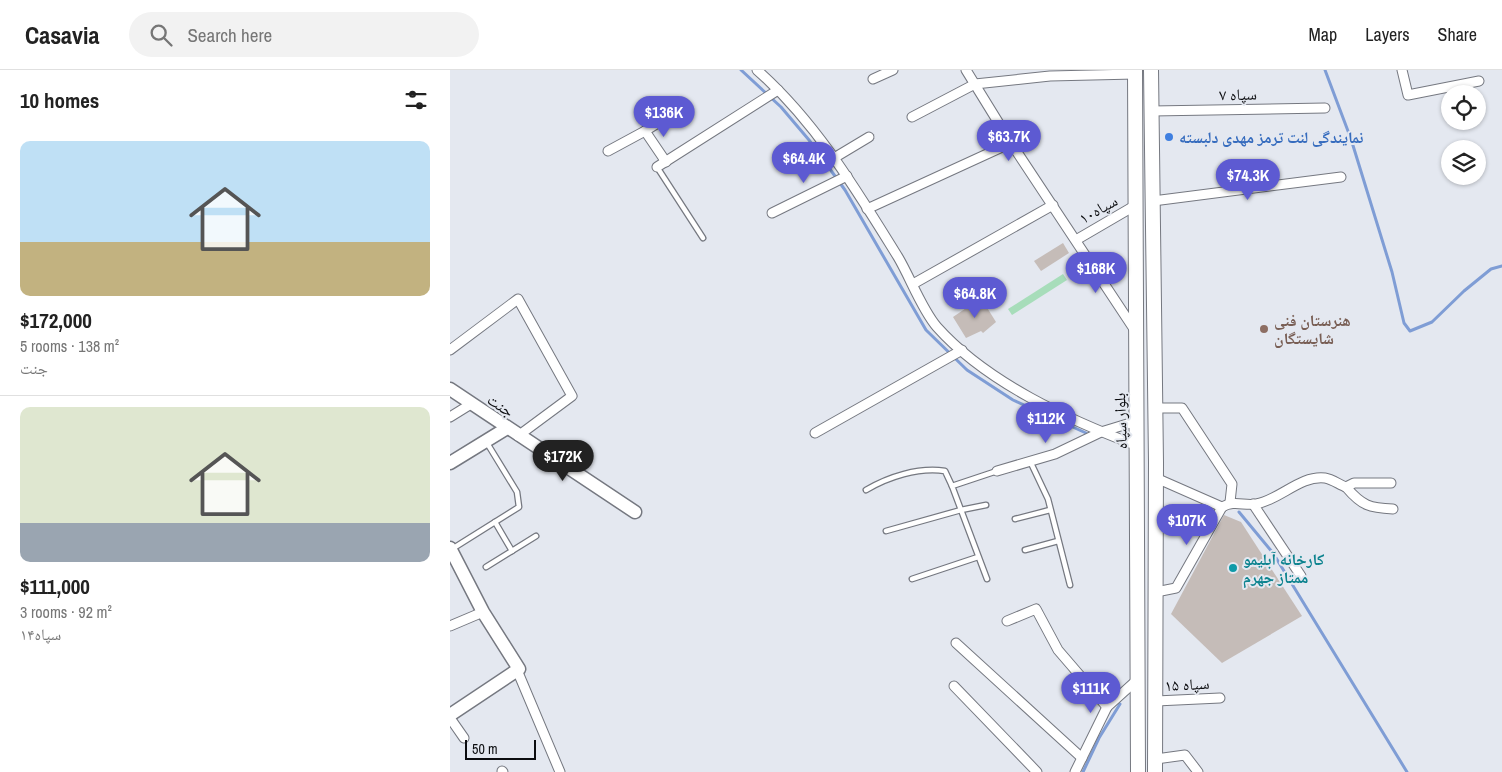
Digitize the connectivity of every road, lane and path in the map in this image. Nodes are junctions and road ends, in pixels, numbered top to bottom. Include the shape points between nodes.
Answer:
1 (757, 70) edge
2 (893, 70) edge
3 (966, 70) edge
4 (1151, 70) edge
5 (1402, 70) edge
6 (1135, 72) edge
7 (873, 79) dead end
8 (1479, 81) dead end
9 (974, 84) junction
10 (778, 90) junction
11 (1325, 108) dead end
12 (1152, 111) junction
13 (669, 116) dead end
14 (912, 117) dead end
15 (645, 131) junction
16 (869, 137) dead end
17 (1011, 143) junction
18 (608, 151) dead end
19 (834, 158) junction
20 (666, 162) junction
21 (657, 168) joint
22 (847, 176) junction
23 (1341, 177) dead end
24 (1153, 201) junction
25 (1052, 205) junction
26 (1136, 205) junction
27 (867, 209) junction
28 (772, 213) dead end
29 (703, 238) dead end
30 (1076, 240) junction
31 (913, 284) junction
32 (1137, 334) junction
33 (1155, 337) junction
34 (450, 350) edge
35 (962, 350) junction
36 (450, 389) edge
37 (471, 404) junction
38 (1156, 408) junction
39 (450, 417) edge
40 (1137, 421) junction
41 (507, 428) junction
42 (1101, 432) junction
43 (815, 433) dead end
44 (518, 436) junction
45 (485, 441) junction
46 (1138, 446) junction
47 (1030, 461) junction
48 (450, 463) edge
49 (997, 471) joint
50 (1156, 478) junction
51 (1392, 483) dead end
52 (952, 486) junction
53 (1346, 487) junction
54 (866, 490) dead end
55 (1226, 504) junction
56 (1253, 504) junction
57 (986, 505) dead end
58 (1394, 509) dead end
59 (961, 510) junction
60 (1050, 510) junction
61 (635, 512) dead end
62 (1015, 520) dead end
63 (495, 522) junction
64 (886, 531) dead end
65 (536, 536) dead end
66 (1058, 541) junction
67 (450, 549) edge
68 (1025, 550) dead end
69 (512, 551) junction
70 (978, 557) junction
71 (486, 567) dead end
72 (1300, 576) dead end
73 (987, 579) dead end
74 (912, 580) dead end
75 (1070, 585) dead end
76 (1156, 592) junction
77 (483, 612) junction
78 (1007, 621) dead end
79 (450, 626) edge
80 (956, 643) dead end
81 (517, 670) junction
82 (1138, 679) junction
83 (954, 686) dead end
84 (1220, 698) dead end
85 (1156, 701) junction
86 (1107, 708) junction
87 (450, 717) edge
88 (464, 738) dead end
89 (1082, 758) junction
90 (1156, 766) edge
91 (560, 772) edge
92 (1037, 772) edge
93 (1075, 772) edge
94 (1138, 772) edge
95 (1198, 772) edge

1 - 10 street
2 - 7 street
3 - 9 street
4 - 12 main road
5 - 8 street via 1408,95
6 - 9 street
6 - 26 main road, بلوار سپاه
9 - 14 street
9 - 17 street
10 - 19 street
10 - 20 street
11 - 12 street, سپاه ۷
12 - 24 main road
13 - 15 street
15 - 18 street
15 - 20 street
16 - 19 street
17 - 25 street
17 - 27 street
19 - 22 street
20 - 21 street
21 - 29 lane
22 - 27 street
22 - 28 street
23 - 24 street
24 - 33 main road
25 - 30 street
25 - 31 street
26 - 30 street, سپاه۱۰
26 - 32 main road, بلوار سپاه
27 - 31 street
30 - 32 street
31 - 35 street via 936,326
32 - 33 main road
32 - 40 main road, بلوار سپاه
33 - 38 main road
34 - 44 street via 518,299 572,396
35 - 42 street via 1025,395
35 - 43 street
36 - 37 street, جنت
37 - 39 street
37 - 41 street, جنت
38 - 50 main road
38 - 55 street via 1182,408 1232,484
40 - 42 street
40 - 46 main road, بلوار سپاه
41 - 44 street, جنت
41 - 45 street
42 - 46 street
42 - 47 street via 1055,454
44 - 61 street, جنت
45 - 48 street
45 - 63 lane via 518,492 519,507
46 - 82 main road, بلوار سپاه
47 - 49 street
47 - 60 lane
49 - 52 lane
50 - 55 street
50 - 76 main road
51 - 53 street via 1354,483
52 - 54 lane via 945,471 936,470 886,478
52 - 59 lane
53 - 56 street via 1325,478 1307,480
53 - 58 street via 1370,508
55 - 56 street
55 - 76 street via 1176,588
56 - 72 street
57 - 59 lane
59 - 64 lane
59 - 70 lane
60 - 62 lane
60 - 66 lane
63 - 67 lane
63 - 69 lane
65 - 69 lane
66 - 68 lane
66 - 75 lane
67 - 77 street
69 - 71 lane
70 - 73 lane
70 - 74 lane
76 - 85 main road
77 - 79 street
77 - 81 street
78 - 86 street via 1036,609 1058,650
80 - 89 street
81 - 87 street
81 - 91 street
82 - 86 street
82 - 94 main road, بلوار سپاه
83 - 92 street
84 - 85 street, سپاه ۱۵
85 - 90 main road
86 - 89 street
87 - 88 street
89 - 93 street
90 - 95 street via 1185,755

